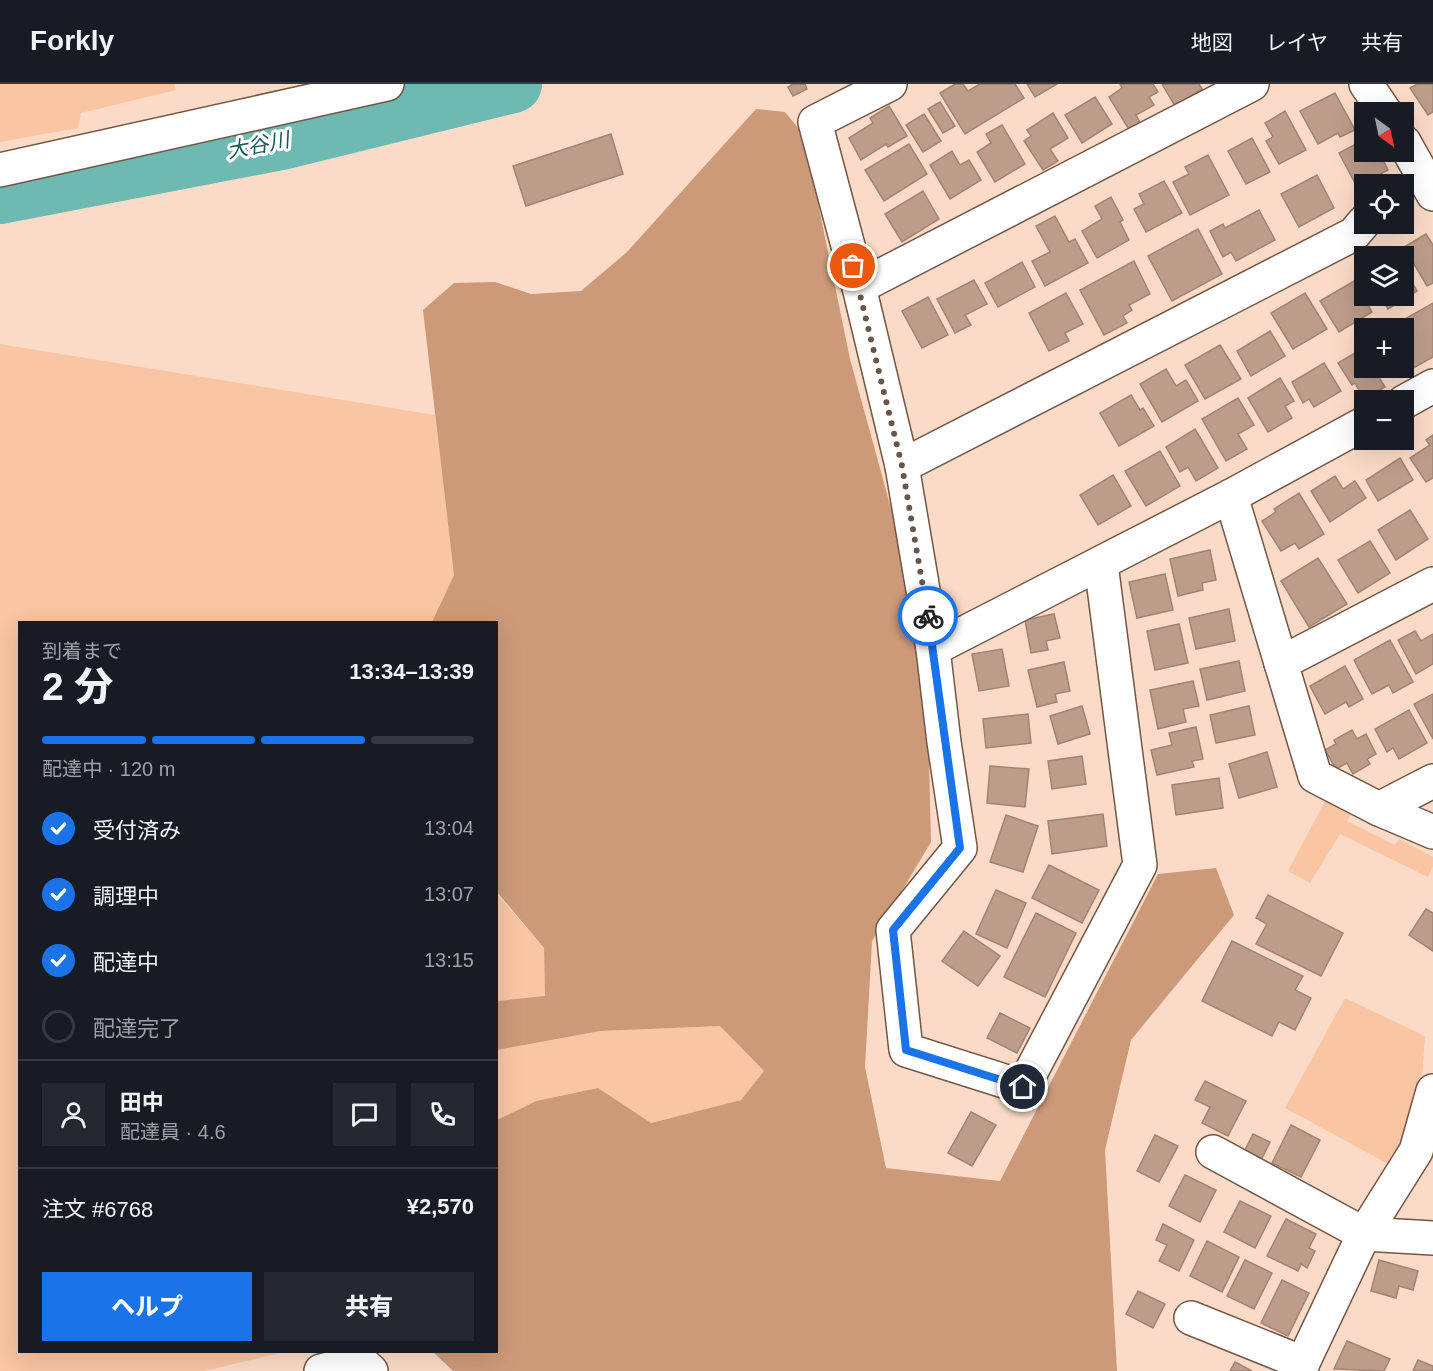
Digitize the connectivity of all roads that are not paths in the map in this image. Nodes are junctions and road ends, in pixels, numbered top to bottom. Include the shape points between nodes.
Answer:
1 (387, 84) edge
2 (890, 84) edge
3 (1252, 84) edge
4 (1366, 84) edge
5 (1378, 102) edge
6 (1414, 160) edge
7 (0, 170) edge
8 (1433, 195) edge
9 (1354, 234) edge
10 (859, 287) junction
11 (1433, 386) edge
12 (1414, 396) edge
13 (1354, 429) edge
14 (902, 466) junction
15 (1231, 496) junction
16 (1101, 564) junction
17 (1433, 584) edge
18 (933, 649) junction
19 (1281, 663) junction
20 (1433, 780) edge
21 (1379, 809) junction
22 (1433, 832) edge
23 (1433, 1091) edge
24 (1213, 1152) dead end
25 (1364, 1234) junction
26 (1433, 1238) edge
27 (1191, 1318) dead end
28 (1301, 1367) edge
29 (321, 1371) edge
30 (371, 1371) edge

1 - 7 street
2 - 10 street via 815,122
3 - 10 street
4 - 5 street
6 - 8 street
9 - 14 street
10 - 14 street
11 - 12 street
13 - 15 street
14 - 18 street
15 - 16 street
15 - 19 street
16 - 18 street
16 - 18 street via 1140,865 1023,1087 906,1050 893,930 960,848
17 - 19 street
19 - 21 street via 1315,776
20 - 21 street
21 - 22 street
23 - 25 street via 1416,1151
24 - 25 street
25 - 26 street
25 - 28 street
27 - 28 street
29 - 30 street via 360,1361

